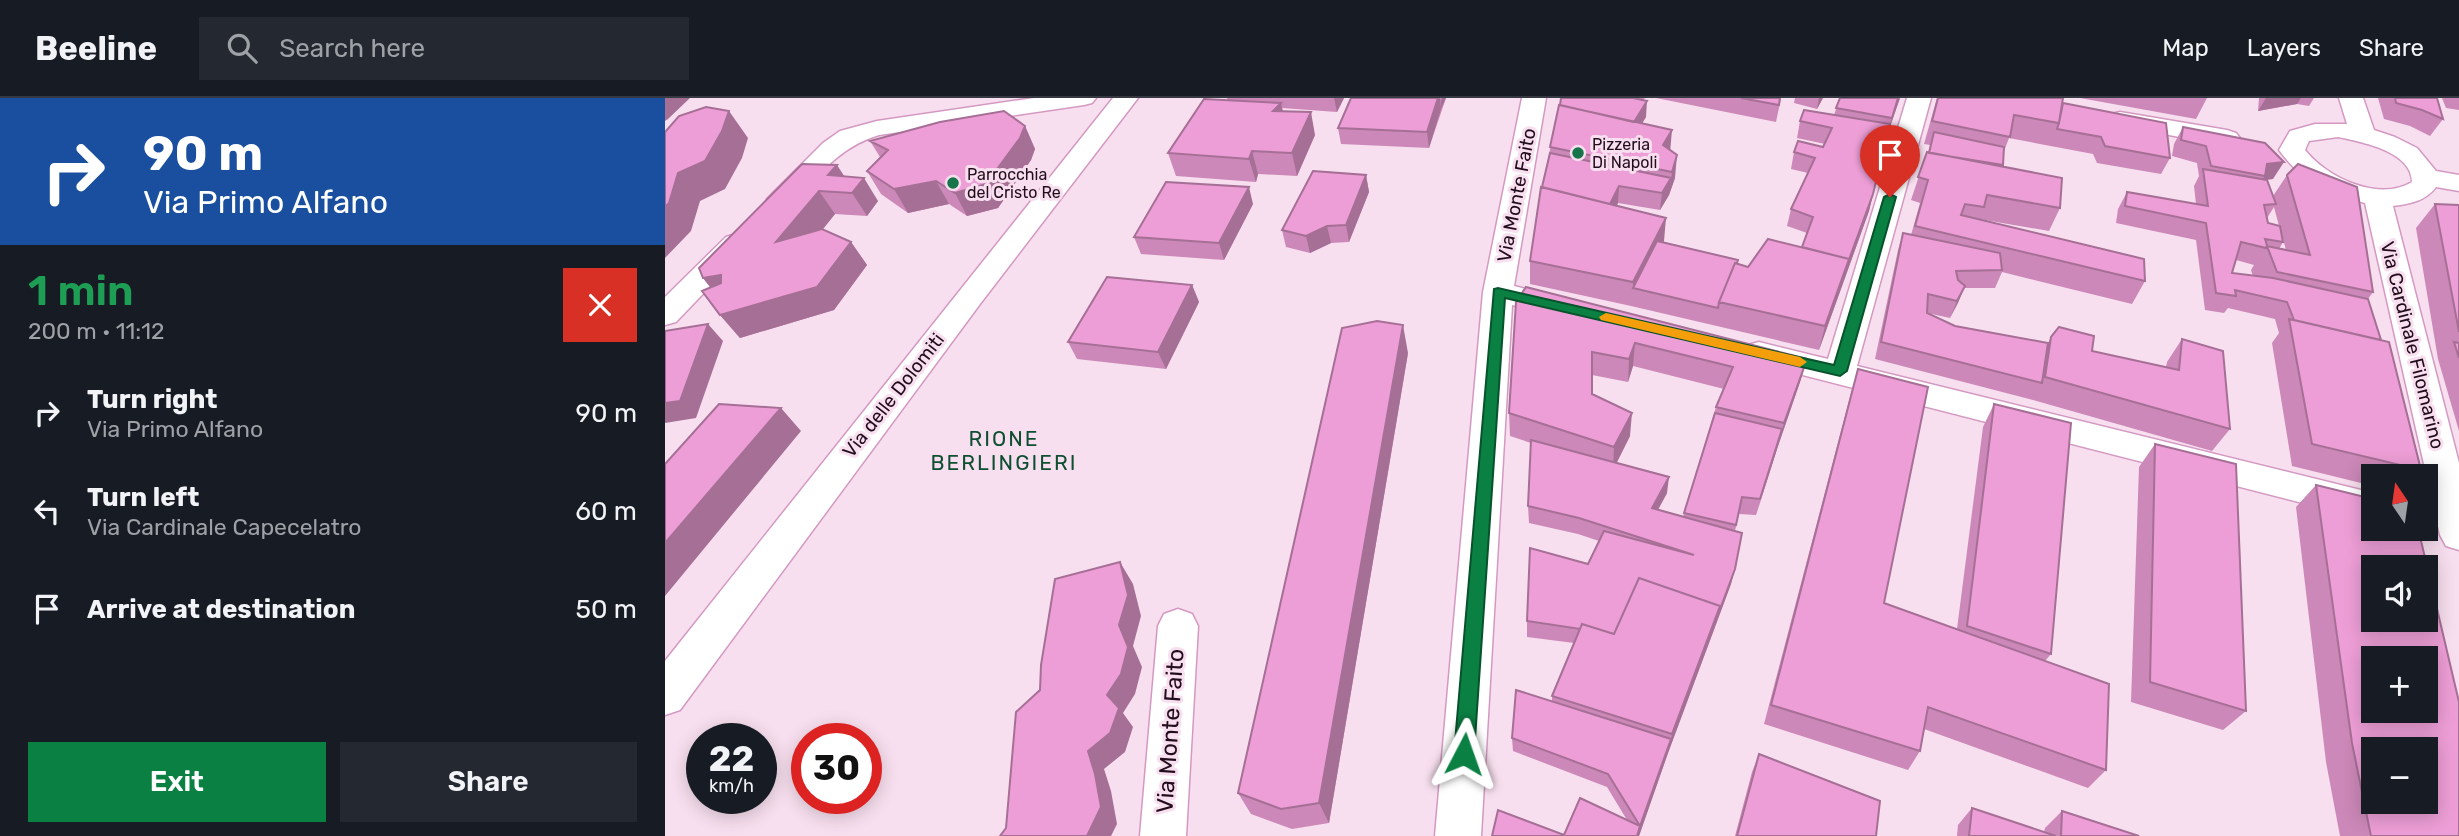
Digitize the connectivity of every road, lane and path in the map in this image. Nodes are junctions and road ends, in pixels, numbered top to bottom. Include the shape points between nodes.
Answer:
1 (1084, 98) edge
2 (1126, 98) edge
3 (1534, 98) edge
4 (1919, 98) edge
5 (2351, 98) edge
6 (2103, 116) edge
7 (2363, 134) junction
8 (2292, 150) junction
9 (2426, 177) junction
10 (2459, 183) edge
11 (2377, 197) junction
12 (1498, 292) junction
13 (1590, 314) edge
14 (665, 315) edge
15 (1735, 347) edge
16 (1840, 371) junction
17 (2361, 504) edge
18 (2450, 529) edge
19 (1178, 626) dead end
20 (665, 696) edge
21 (1163, 836) edge
22 (1458, 836) edge

1 - 14 street via 849,135
2 - 20 street, Via delle Dolomiti
3 - 12 street, Via Monte Faito
4 - 16 street
5 - 7 street
6 - 8 street
7 - 8 street via 2315,131 2299,136
7 - 9 street via 2410,155
8 - 11 street via 2314,175 2346,190
9 - 10 street
9 - 11 street via 2418,192
11 - 18 street, Via Cardinale Filomarino
12 - 13 street
12 - 22 street, Via Monte Faito
15 - 16 street
16 - 17 street
19 - 21 street, Via Monte Faito

